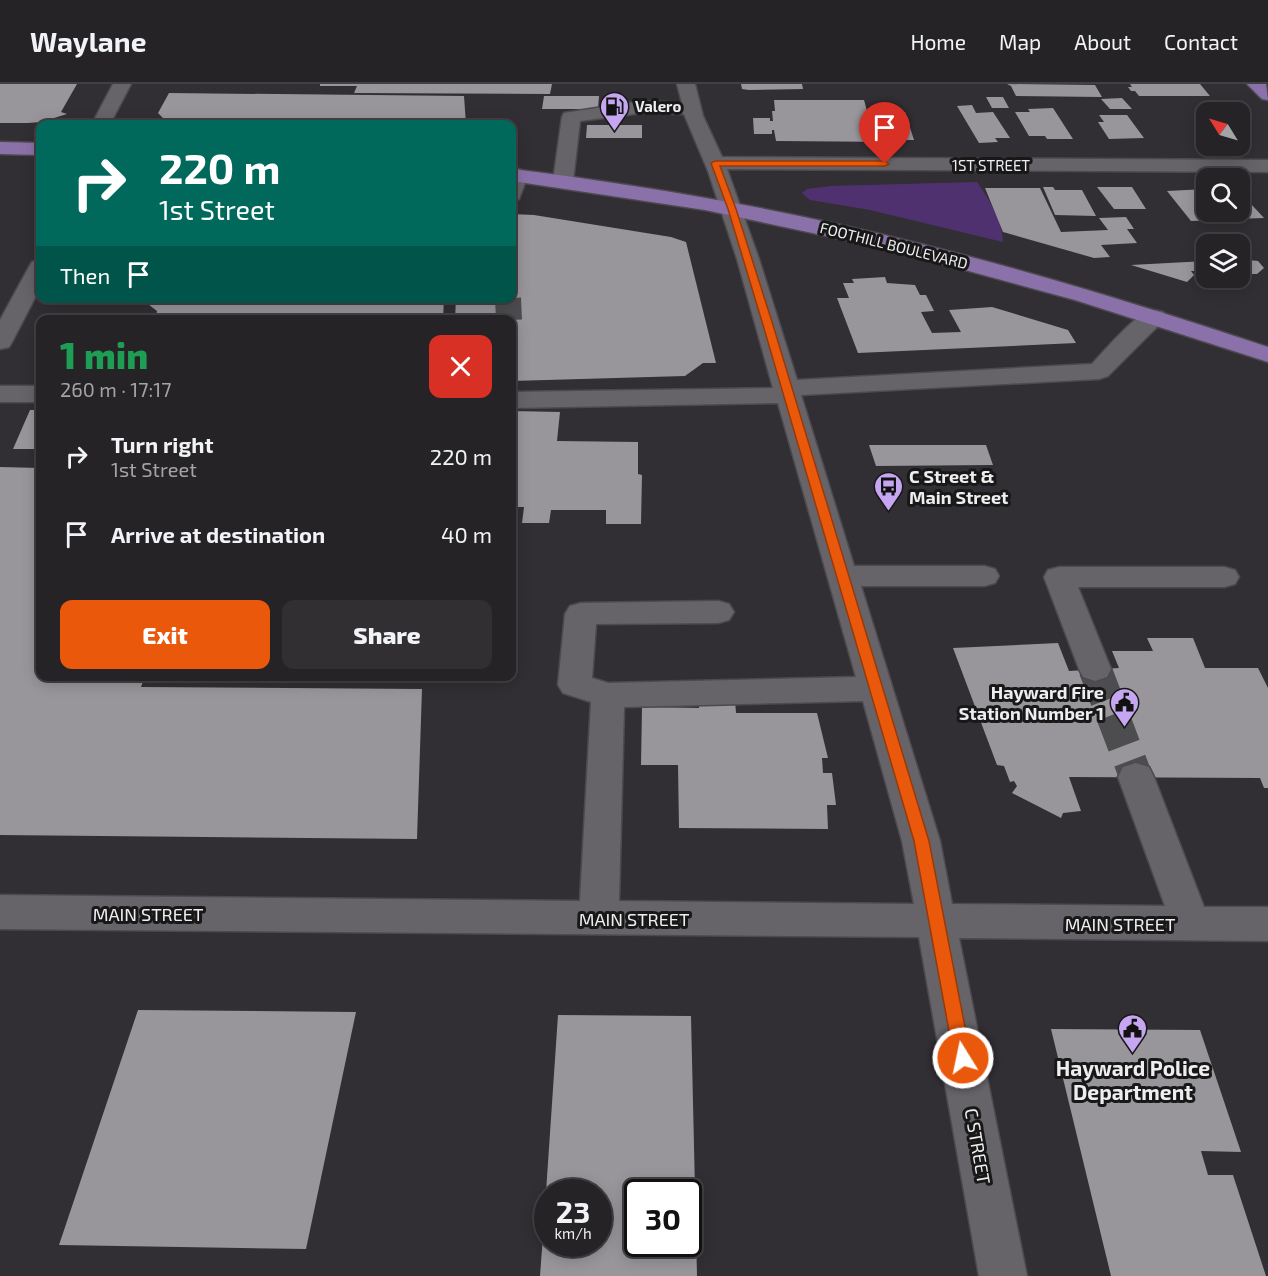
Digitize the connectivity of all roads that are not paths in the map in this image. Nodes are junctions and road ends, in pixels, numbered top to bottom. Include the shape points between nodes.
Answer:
1 (122, 84) edge
2 (686, 84) edge
3 (1256, 84) edge
4 (1268, 95) edge
5 (693, 109) junction
6 (103, 120) edge
7 (0, 148) edge
8 (36, 148) edge
9 (715, 163) junction
10 (1268, 166) edge
11 (563, 181) junction
12 (516, 182) edge
13 (732, 209) junction
14 (36, 274) edge
15 (1155, 317) junction
16 (0, 342) edge
17 (1268, 355) edge
18 (787, 392) junction
19 (0, 393) edge
20 (36, 394) edge
21 (516, 400) edge
22 (843, 576) junction
23 (984, 576) dead end
24 (1224, 577) dead end
25 (718, 612) dead end
26 (1095, 669) tunnel mouth
27 (876, 689) junction
28 (608, 695) junction
29 (1136, 777) tunnel mouth
30 (0, 912) edge
31 (600, 918) junction
32 (938, 921) junction
33 (1191, 924) junction
34 (1268, 924) edge
35 (1003, 1276) edge

1 - 6 street
2 - 5 street, C STREET
3 - 4 main road
5 - 9 street, C STREET
5 - 11 street via 642,107 571,117
7 - 8 main road
9 - 10 street, 1ST STREET
9 - 13 street, C STREET
11 - 12 main road, FOOTHILL BOULEVARD
11 - 13 main road, FOOTHILL BOULEVARD
13 - 15 main road, FOOTHILL BOULEVARD via 951,258
13 - 18 street, C STREET
14 - 16 street
15 - 17 main road, FOOTHILL BOULEVARD
15 - 18 street via 1100,371
18 - 21 street
18 - 22 street, C STREET
19 - 20 street
22 - 23 street
22 - 27 street, C STREET
24 - 26 street via 1059,577
25 - 28 street via 581,614 575,685
27 - 28 street
27 - 32 street, C STREET via 921,841
28 - 31 street
29 - 33 street
30 - 31 street, MAIN STREET
31 - 32 street, MAIN STREET
32 - 33 street, MAIN STREET
32 - 35 street, C STREET
33 - 34 street, MAIN STREET

